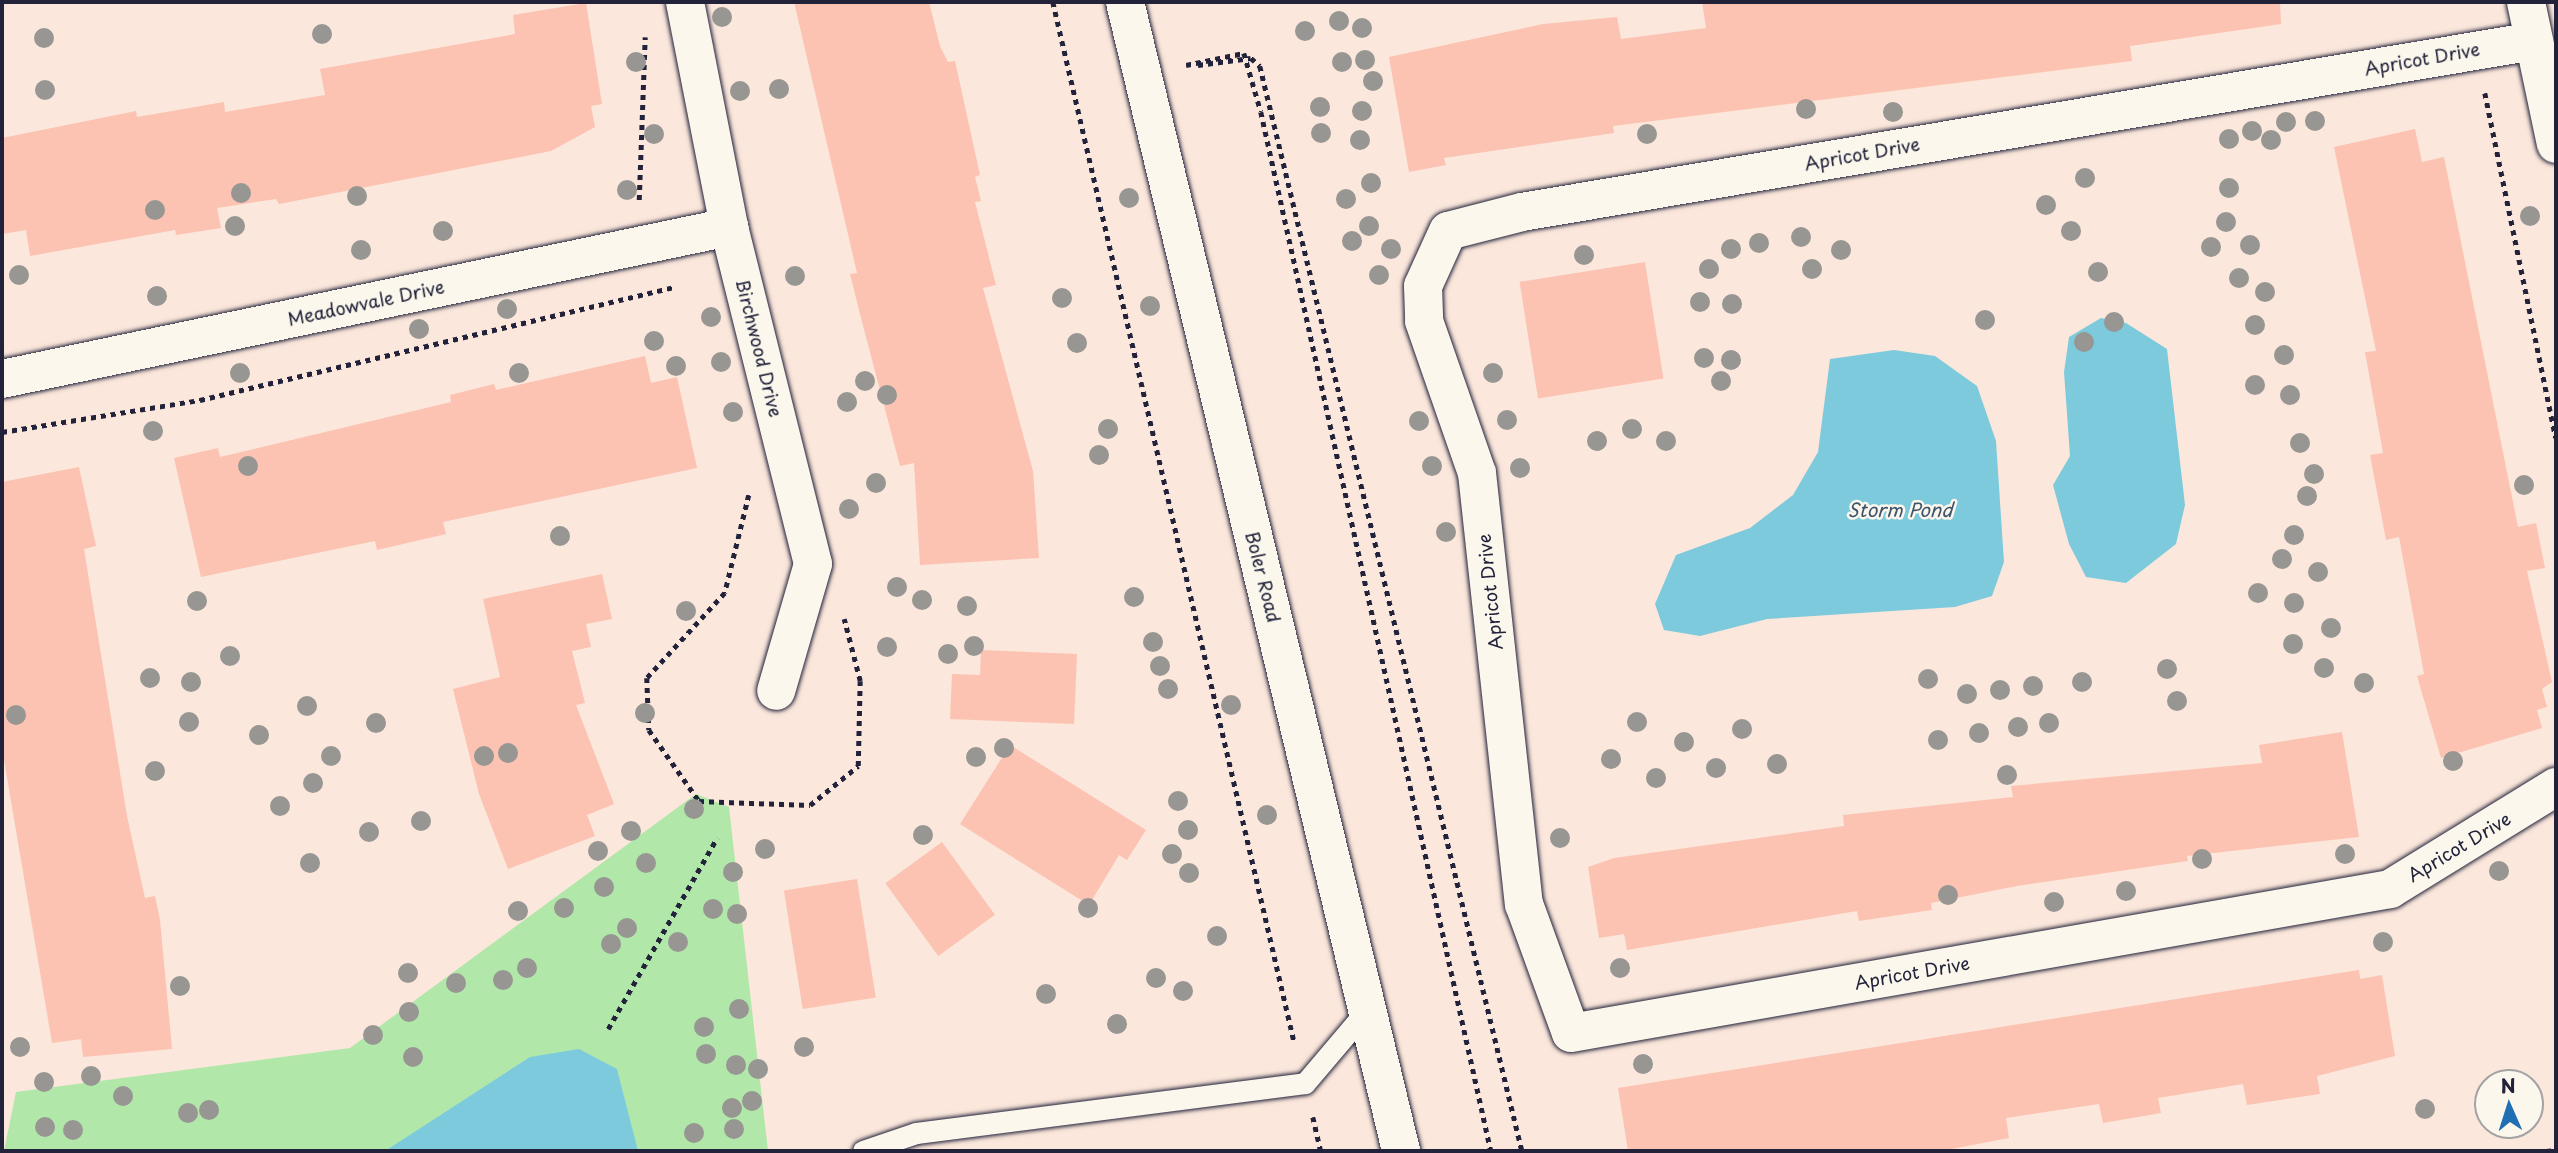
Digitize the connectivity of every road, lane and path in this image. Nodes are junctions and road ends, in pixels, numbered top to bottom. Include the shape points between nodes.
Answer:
1 (685, 2) edge
2 (1054, 2) edge
3 (1125, 2) edge
4 (2526, 2) edge
5 (645, 31) dead end
6 (2534, 41) junction
7 (1153, 71) junction
8 (2484, 89) dead end
9 (2556, 144) edge
10 (639, 215) dead end
11 (729, 228) junction
12 (681, 285) dead end
13 (2, 379) edge
14 (2, 432) edge
15 (2556, 438) edge
16 (776, 691) dead end
17 (2556, 787) edge
18 (717, 838) dead end
19 (1367, 1010) junction
20 (608, 1029) dead end
21 (1305, 1083) junction
22 (2556, 1150) edge
23 (863, 1151) edge
24 (1401, 1151) edge
25 (1491, 1151) edge
26 (1522, 1151) edge
27 (2546, 1151) edge

1 - 11 street, Birchwood Drive
2 - 21 path
3 - 7 street, Boler Road
4 - 6 street
5 - 10 path
6 - 9 street
6 - 17 street, Apricot Drive via 1448,230 1423,286 1424,321 1477,473 1524,904 1570,1033 2390,889
7 - 19 street, Boler Road
7 - 25 path via 1244,52
7 - 26 path via 1251,58 1261,66
8 - 15 path
11 - 13 street, Meadowvale Drive
11 - 16 street, Birchwood Drive via 813,564
12 - 14 path via 200,400
18 - 20 path
19 - 21 lane
19 - 24 street, Boler Road
21 - 23 lane via 916,1133
22 - 27 path

